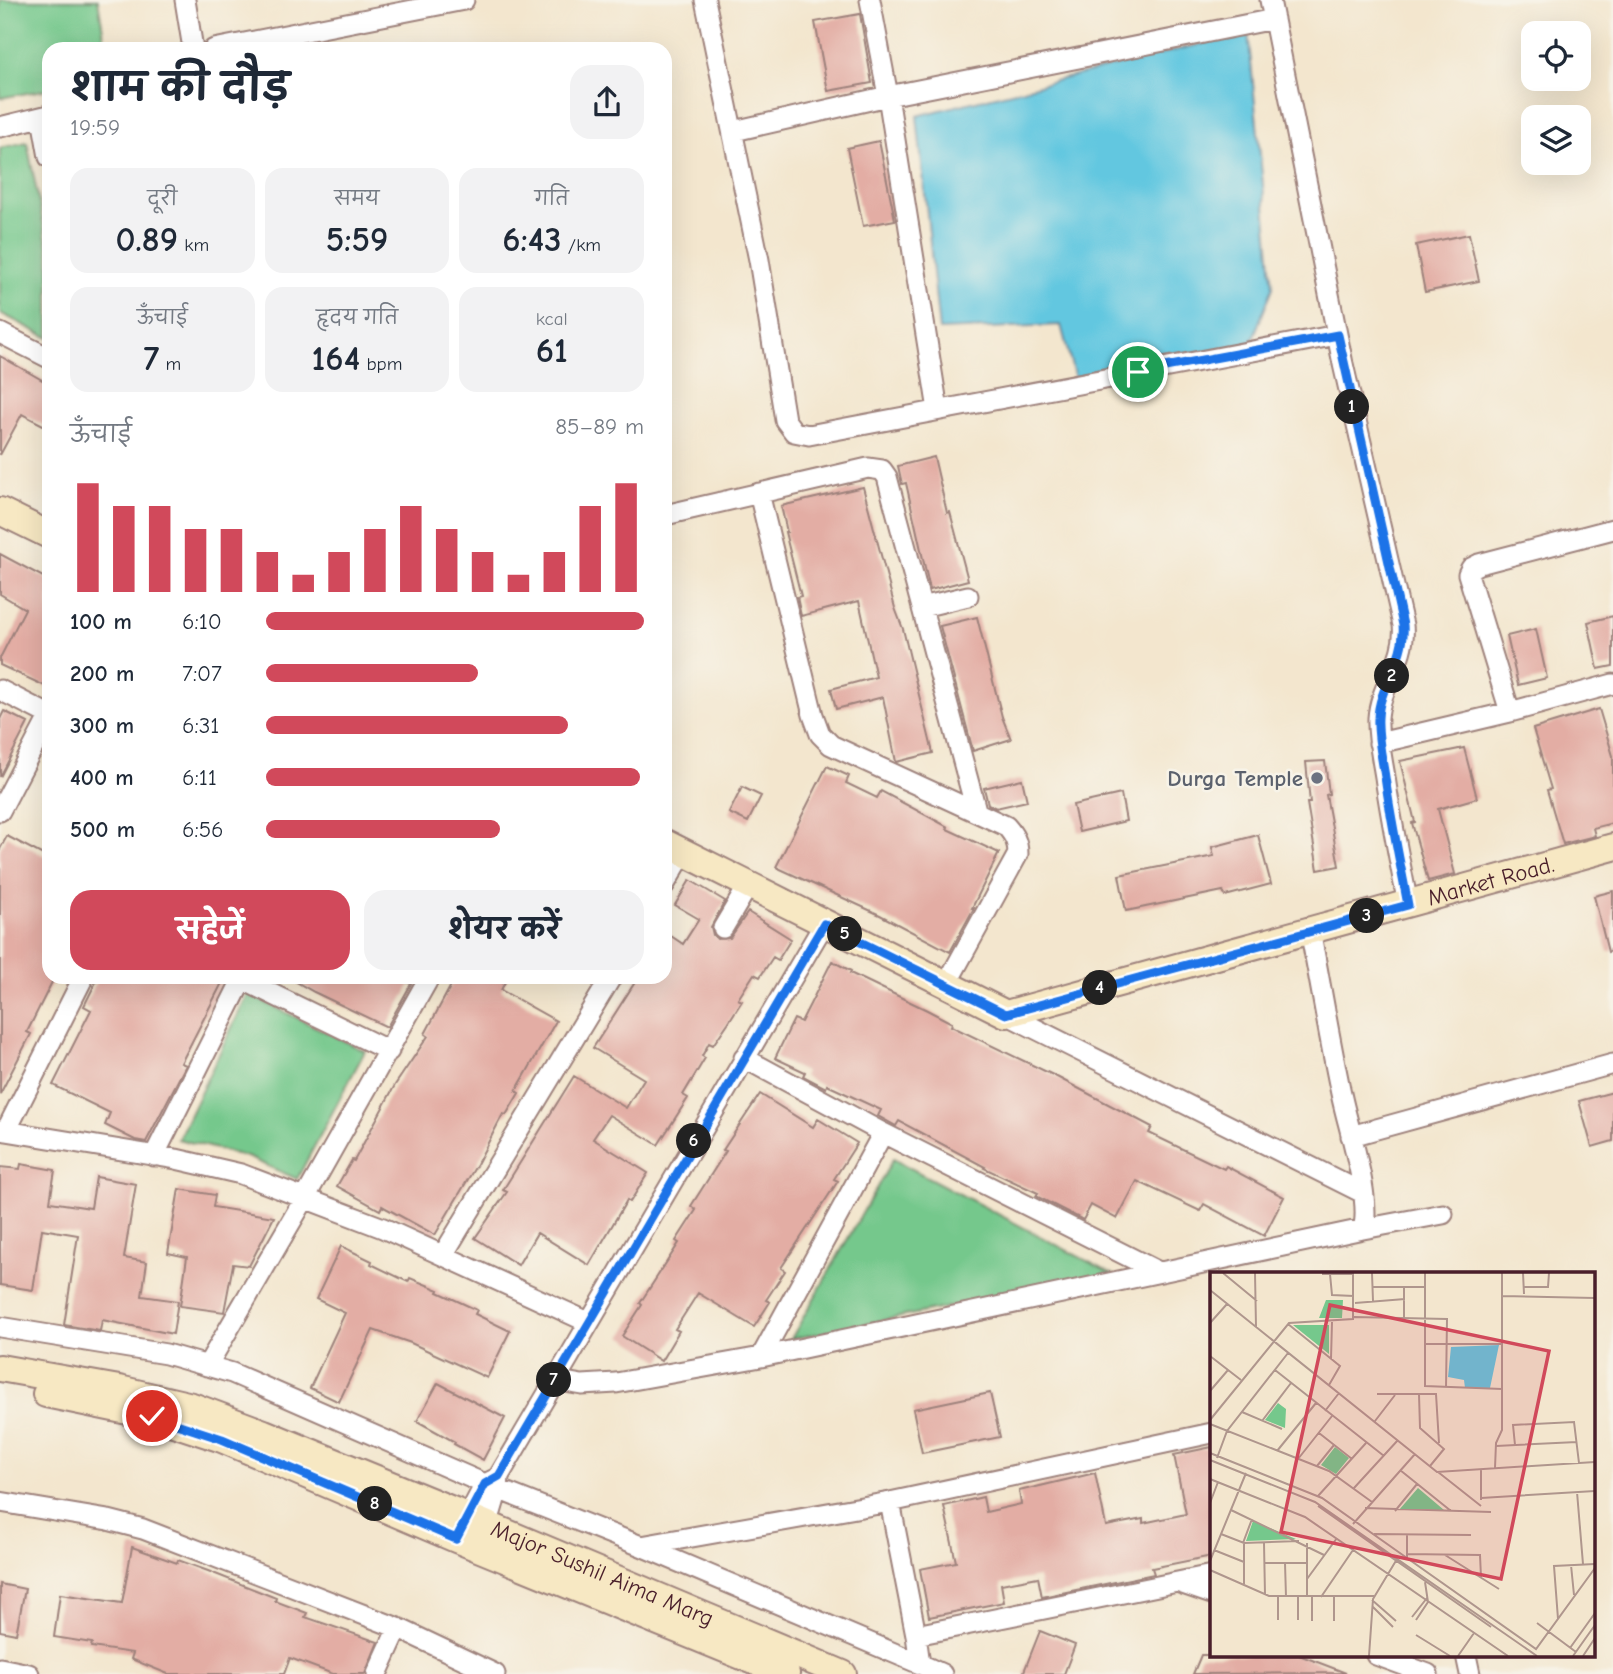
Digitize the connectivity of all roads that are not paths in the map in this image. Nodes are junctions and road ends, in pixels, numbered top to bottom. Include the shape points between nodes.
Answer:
1 (185, 0) edge
2 (464, 0) edge
3 (705, 0) edge
4 (870, 0) edge
5 (1272, 10) edge
6 (192, 42) edge
7 (250, 42) edge
8 (888, 96) junction
9 (42, 117) edge
10 (0, 127) edge
11 (734, 131) junction
12 (0, 333) edge
13 (1338, 335) junction
14 (42, 354) edge
15 (939, 410) junction
16 (759, 493) junction
17 (0, 510) edge
18 (672, 513) edge
19 (1613, 529) edge
20 (42, 531) edge
21 (968, 596) dead end
22 (922, 607) junction
23 (1613, 684) edge
24 (0, 690) edge
25 (42, 712) edge
26 (1510, 712) junction
27 (42, 730) edge
28 (1379, 743) junction
29 (976, 810) junction
30 (0, 811) edge
31 (1613, 847) edge
32 (674, 848) edge
33 (748, 886) junction
34 (1408, 905) junction
35 (824, 924) junction
36 (723, 928) dead end
37 (1310, 930) junction
38 (80, 984) edge
39 (236, 984) edge
40 (251, 984) edge
41 (426, 984) edge
42 (602, 984) edge
43 (946, 985) junction
44 (1006, 1014) junction
45 (389, 1051) junction
46 (744, 1058) junction
47 (1613, 1065) edge
48 (3, 1131) edge
49 (883, 1133) junction
50 (1351, 1136) junction
51 (154, 1156) junction
52 (1363, 1193) junction
53 (305, 1198) junction
54 (1443, 1214) dead end
55 (1363, 1229) junction
56 (443, 1255) junction
57 (1159, 1272) junction
58 (588, 1322) junction
59 (0, 1327) edge
60 (761, 1357) junction
61 (206, 1366) junction
62 (0, 1368) edge
63 (554, 1380) junction
64 (0, 1386) edge
65 (1210, 1433) edge
66 (494, 1483) junction
67 (0, 1502) edge
68 (890, 1502) junction
69 (473, 1532) junction
70 (641, 1546) junction
71 (1210, 1576) edge
72 (1179, 1582) junction
73 (1210, 1593) edge
74 (398, 1628) junction
75 (916, 1635) junction
76 (1379, 1656) edge
77 (1466, 1656) edge
78 (0, 1668) edge
79 (931, 1670) edge
80 (29, 1674) edge
81 (377, 1674) edge
82 (495, 1674) edge
83 (786, 1674) edge
84 (843, 1674) edge
85 (1428, 1674) edge
86 (1470, 1674) edge

1 - 6 street
2 - 7 street
3 - 11 street
4 - 8 street
5 - 8 street
5 - 13 street
8 - 11 street
8 - 15 street
9 - 10 street
11 - 15 street via 785,420 794,432 809,435
12 - 14 street
13 - 15 street
13 - 28 street via 1404,640 1379,707
16 - 18 street
16 - 22 street via 868,468 882,470
16 - 29 street via 820,734 831,745
17 - 20 street
19 - 26 street via 1471,568 1469,582
21 - 22 street
22 - 29 street
23 - 26 street
24 - 25 street
26 - 28 street
27 - 30 street
28 - 34 street
29 - 43 street via 1013,833 1018,855
31 - 34 street, Market Road.
32 - 33 street
33 - 35 street
33 - 36 street
34 - 37 street, Market Road.
35 - 43 street
35 - 46 street
37 - 44 street, Market Road.
37 - 50 street
38 - 48 street
39 - 51 street
40 - 45 street
41 - 45 street
42 - 56 street
43 - 44 street
44 - 52 street
45 - 53 street
46 - 49 street
46 - 58 street
47 - 50 street
48 - 51 street
49 - 57 street
49 - 60 street
50 - 52 street
51 - 53 street via 241,1174
52 - 55 street
53 - 56 street
53 - 61 street
54 - 55 street
55 - 57 street
56 - 58 street
57 - 60 street
58 - 63 street
59 - 61 street via 166,1354
60 - 63 street via 595,1385
61 - 66 street
62 - 69 street, Major Sushil Aima Marg via 192,1406 277,1438
63 - 66 street
64 - 69 street, Major Sushil Aima Marg via 152,1416
65 - 68 street
66 - 69 street
66 - 70 street
67 - 74 street via 143,1529
68 - 70 street
68 - 75 street
69 - 83 street, Major Sushil Aima Marg
69 - 84 street, Major Sushil Aima Marg
70 - 79 street
71 - 72 street
72 - 73 street
72 - 75 street
74 - 81 street
74 - 82 street
75 - 79 street
76 - 85 street
77 - 86 street
78 - 80 street

